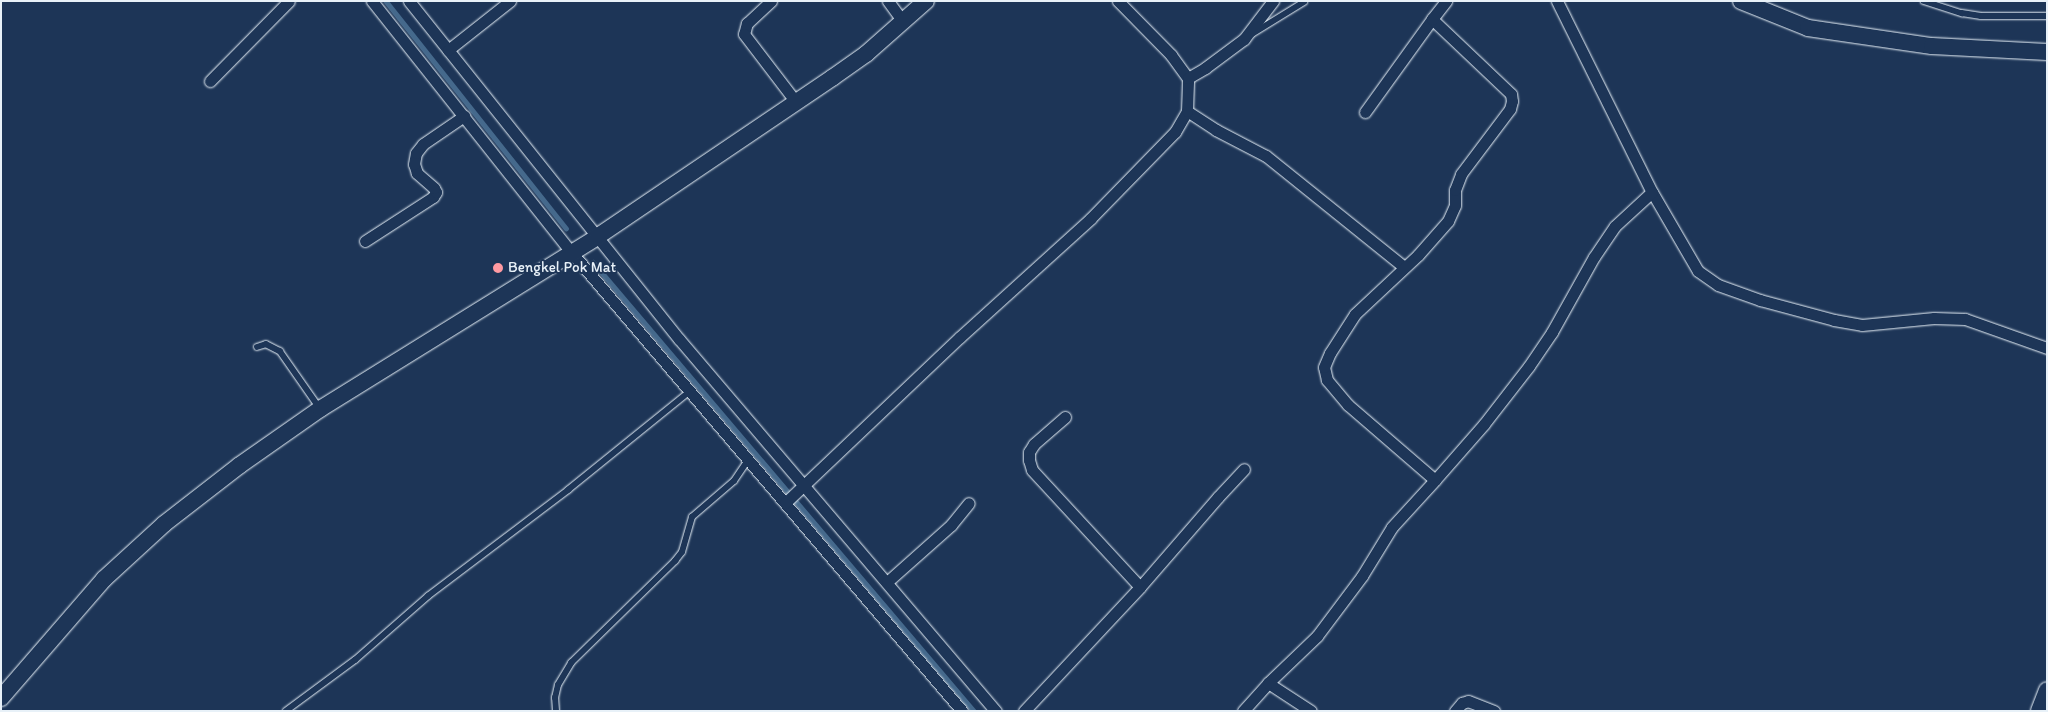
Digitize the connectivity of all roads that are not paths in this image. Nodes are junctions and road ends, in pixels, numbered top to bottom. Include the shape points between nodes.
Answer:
1 (289, 1) edge
2 (372, 1) edge
3 (409, 1) edge
4 (510, 1) edge
5 (771, 1) edge
6 (888, 1) edge
7 (926, 1) edge
8 (1118, 1) edge
9 (1273, 1) edge
10 (1446, 1) edge
11 (1557, 1) edge
12 (1741, 1) edge
13 (1924, 1) edge
14 (1304, 2) edge
15 (2047, 16) edge
16 (1432, 19) junction
17 (903, 22) junction
18 (1244, 39) junction
19 (448, 50) junction
20 (2047, 52) edge
21 (1188, 78) junction
22 (210, 81) dead end
23 (796, 102) junction
24 (1187, 111) junction
25 (1365, 112) dead end
26 (464, 116) junction
27 (1652, 192) junction
28 (597, 237) junction
29 (365, 241) dead end
30 (572, 252) junction
31 (1404, 267) junction
32 (257, 347) dead end
33 (2047, 348) edge
34 (689, 392) junction
35 (320, 409) junction
36 (1065, 417) dead end
37 (748, 460) junction
38 (1244, 469) dead end
39 (1435, 480) junction
40 (801, 486) junction
41 (787, 500) junction
42 (969, 503) dead end
43 (887, 582) junction
44 (1140, 587) junction
45 (1268, 683) junction
46 (2047, 690) edge
47 (1, 698) edge
48 (286, 711) edge
49 (556, 711) edge
50 (962, 711) edge
51 (996, 711) edge
52 (1024, 711) edge
53 (1243, 711) edge
54 (1311, 711) edge
55 (1455, 711) edge
56 (1494, 711) edge
57 (2039, 711) edge

1 - 22 street
2 - 26 street
3 - 19 street
4 - 19 street
5 - 23 street via 747,23 744,34
6 - 17 street
7 - 17 street
8 - 21 street
9 - 18 street
10 - 16 street
11 - 27 street
12 - 20 street via 1808,28 1932,46
13 - 15 lane via 1981,16
14 - 18 lane
16 - 25 street
16 - 31 street via 1511,94 1512,100 1510,109 1461,174 1448,221
17 - 23 street via 866,54
18 - 21 street
19 - 28 street
21 - 24 street
23 - 28 street
24 - 31 street via 1266,156
24 - 40 street via 1175,132 1090,219
26 - 29 street via 423,144 416,153 414,164 417,173 434,188 433,197
26 - 30 street
27 - 33 street via 1698,271 1718,285 1760,300 1862,325 1934,318 1965,319
27 - 39 street via 1614,226 1529,366
28 - 30 street
28 - 40 street
30 - 34 street
30 - 35 street
31 - 39 street via 1355,314 1324,367 1326,380 1348,405
32 - 35 lane via 266,344 280,351
34 - 37 street
34 - 48 lane via 568,490 428,596 355,660
35 - 47 street via 164,524 104,579
36 - 44 street via 1034,444 1029,460 1032,470
37 - 41 street
37 - 49 lane via 734,481 692,517 682,552 675,561 570,663 558,685
38 - 44 street
39 - 45 street via 1392,528 1362,576 1317,636
40 - 41 street
40 - 43 street
41 - 50 street
42 - 43 street via 952,525
43 - 51 street
44 - 52 street
45 - 53 street
45 - 54 street
46 - 57 street
55 - 56 street via 1468,701

